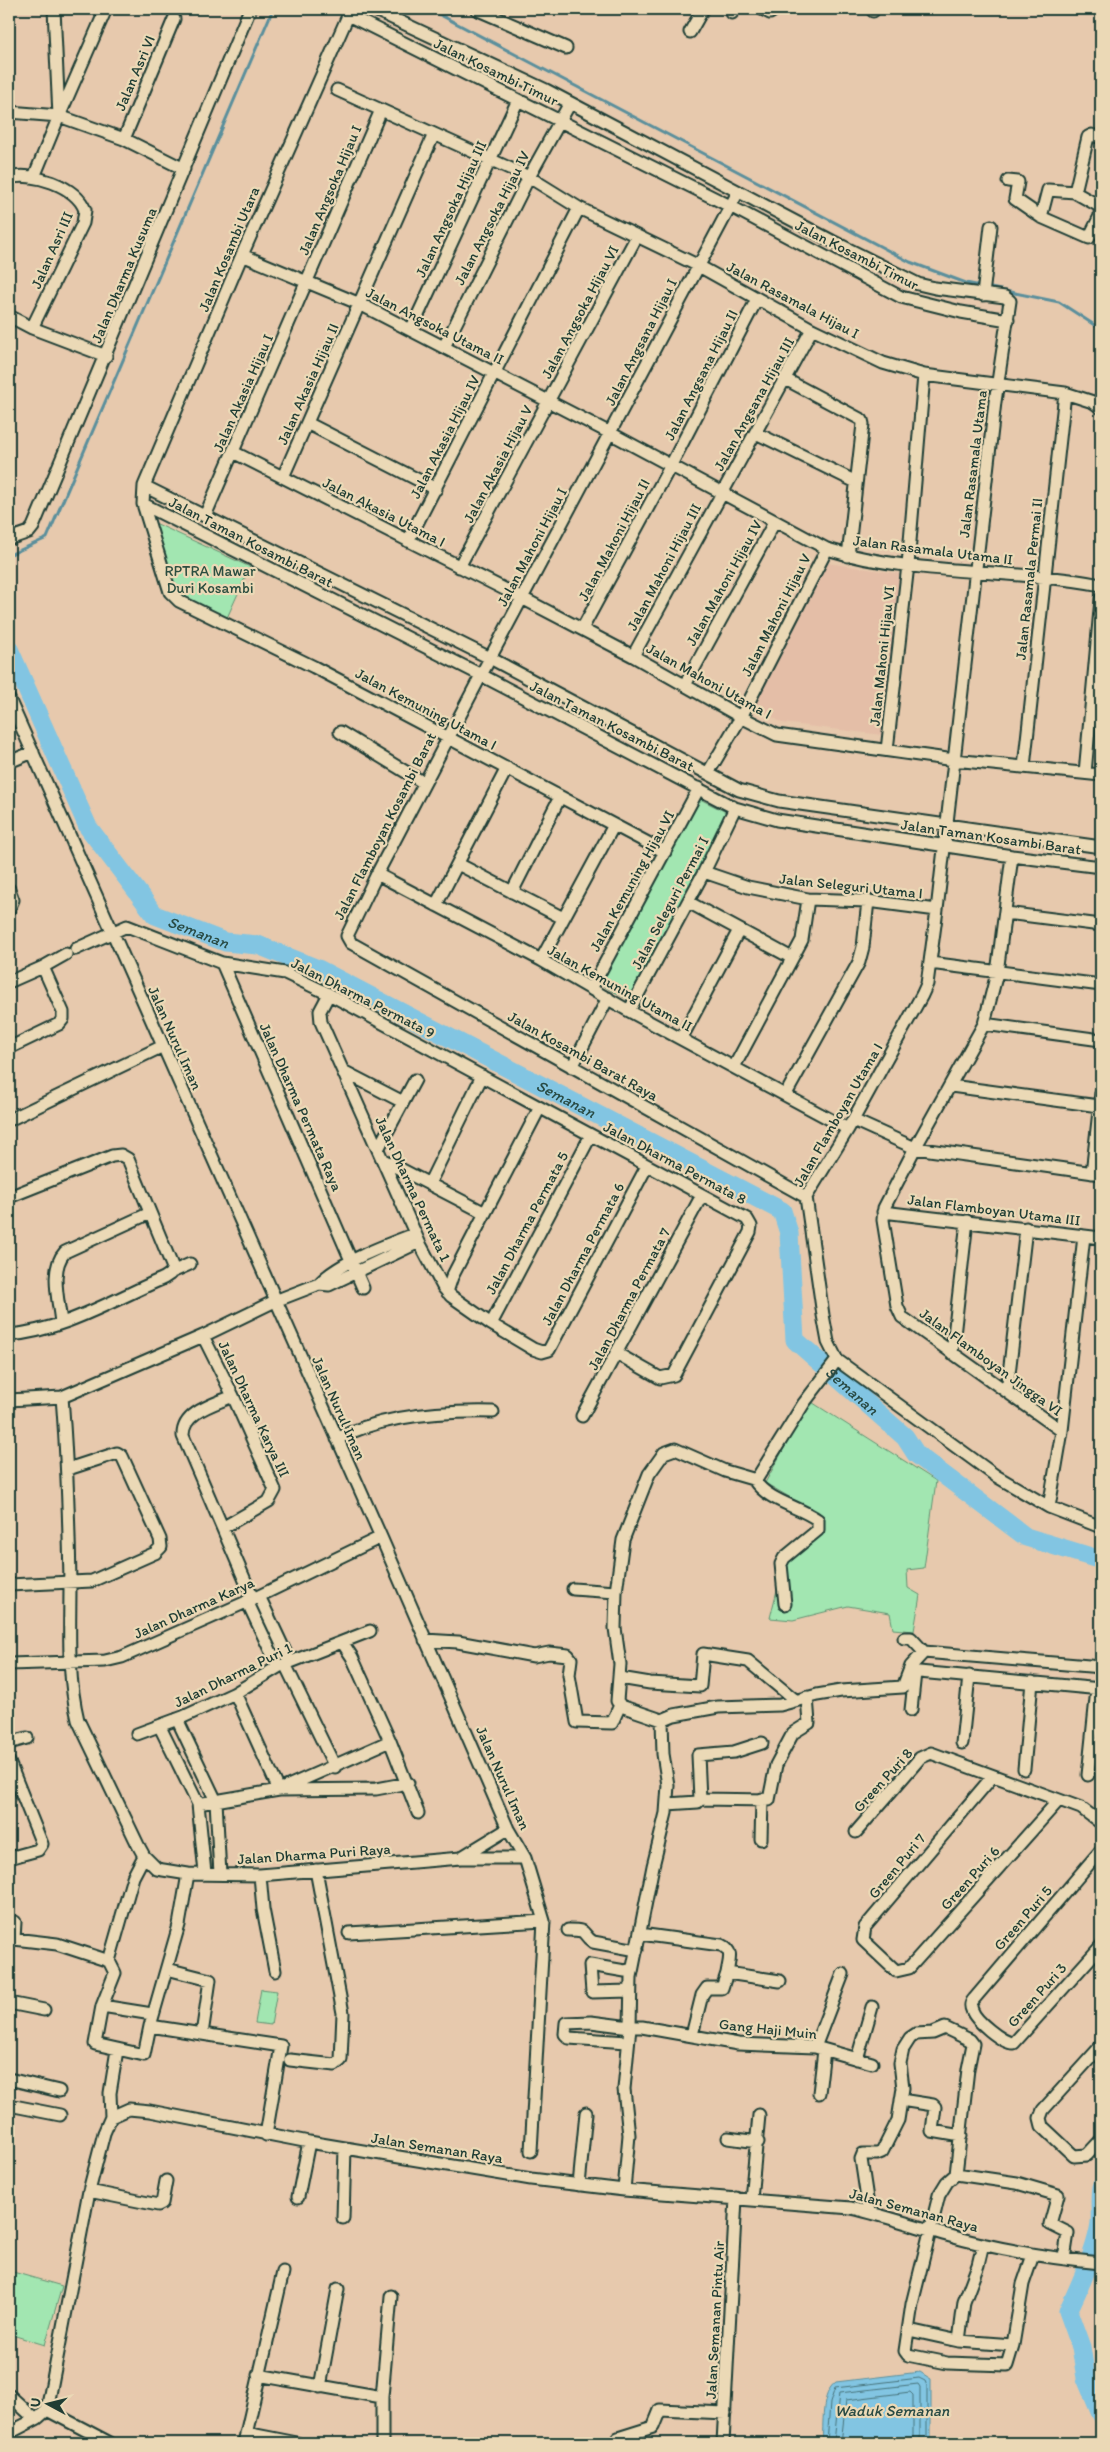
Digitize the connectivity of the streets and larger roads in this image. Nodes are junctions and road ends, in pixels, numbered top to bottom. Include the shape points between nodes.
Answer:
1 (54, 9) edge
2 (106, 9) edge
3 (250, 9) edge
4 (373, 9) edge
5 (476, 9) edge
6 (704, 9) edge
7 (762, 9) edge
8 (776, 9) edge
9 (349, 12) edge
10 (174, 18) dead end
11 (690, 32) dead end
12 (566, 48) dead end
13 (337, 90) dead end
14 (518, 100) junction
15 (570, 103) junction
16 (381, 110) junction
17 (9, 112) edge
18 (59, 116) junction
19 (560, 120) junction
20 (434, 134) junction
21 (1101, 138) edge
22 (124, 139) junction
23 (491, 159) junction
24 (184, 170) junction
25 (34, 177) junction
26 (529, 177) junction
27 (9, 178) edge
28 (1008, 181) dead end
29 (738, 192) junction
30 (1074, 192) junction
31 (730, 206) junction
32 (579, 208) junction
33 (1100, 213) edge
34 (1041, 217) junction
35 (991, 226) dead end
36 (637, 236) junction
37 (242, 255) junction
38 (697, 265) junction
39 (882, 265) junction
40 (307, 282) junction
41 (872, 282) junction
42 (984, 290) junction
43 (757, 299) junction
44 (360, 304) junction
45 (9, 316) edge
46 (1008, 320) junction
47 (32, 328) junction
48 (812, 329) junction
49 (411, 330) junction
50 (444, 347) junction
51 (106, 356) junction
52 (495, 374) junction
53 (924, 375) junction
54 (785, 379) junction
55 (997, 383) junction
56 (1065, 393) junction
57 (549, 401) junction
58 (1101, 408) edge
59 (307, 423) junction
60 (610, 432) junction
61 (756, 433) junction
62 (233, 452) junction
63 (671, 465) junction
64 (283, 477) junction
65 (856, 482) junction
66 (144, 486) junction
67 (436, 488) junction
68 (721, 492) junction
69 (143, 504) junction
70 (205, 516) junction
71 (774, 521) junction
72 (9, 539) edge
73 (408, 541) junction
74 (827, 549) junction
75 (848, 556) junction
76 (908, 565) junction
77 (459, 566) junction
78 (976, 570) junction
79 (1043, 578) junction
80 (1101, 585) edge
81 (522, 598) junction
82 (1101, 599) edge
83 (582, 629) junction
84 (633, 656) junction
85 (489, 659) junction
86 (481, 674) junction
87 (685, 685) junction
88 (9, 699) edge
89 (741, 717) junction
90 (340, 732) dead end
91 (448, 737) junction
92 (887, 750) junction
93 (32, 752) junction
94 (954, 760) junction
95 (9, 762) edge
96 (1024, 767) junction
97 (507, 768) junction
98 (708, 772) junction
99 (1085, 773) junction
100 (1101, 775) edge
101 (424, 783) junction
102 (699, 788) junction
103 (560, 797) junction
104 (736, 808) junction
105 (614, 825) junction
106 (945, 828) junction
107 (943, 844) junction
108 (1101, 847) edge
109 (664, 852) junction
110 (1012, 856) junction
111 (458, 864) junction
112 (1101, 867) edge
113 (704, 872) junction
114 (377, 874) junction
115 (9, 889) edge
116 (512, 892) junction
117 (808, 899) junction
118 (868, 901) junction
119 (688, 902) junction
120 (436, 905) junction
121 (9, 909) edge
122 (937, 910) junction
123 (1006, 913) junction
124 (563, 918) junction
125 (1101, 925) edge
126 (739, 930) junction
127 (113, 933) junction
128 (347, 938) joint
129 (792, 958) junction
130 (540, 960) junction
131 (222, 963) junction
132 (930, 963) junction
133 (43, 967) junction
134 (997, 973) junction
135 (9, 982) edge
136 (1101, 985) edge
137 (591, 989) junction
138 (329, 994) junction
139 (608, 998) junction
140 (629, 1011) junction
141 (984, 1024) junction
142 (681, 1039) junction
143 (1101, 1040) edge
144 (163, 1046) junction
145 (9, 1048) edge
146 (572, 1067) junction
147 (734, 1067) junction
148 (343, 1071) junction
149 (482, 1076) junction
150 (415, 1080) dead end
151 (951, 1086) junction
152 (1101, 1093) edge
153 (786, 1094) junction
154 (403, 1102) junction
155 (1100, 1106) junction
156 (539, 1109) junction
157 (9, 1120) edge
158 (850, 1124) junction
159 (591, 1135) junction
160 (915, 1148) junction
161 (378, 1149) junction
162 (383, 1160) junction
163 (647, 1166) junction
164 (1097, 1173) edge
165 (429, 1184) junction
166 (702, 1195) junction
167 (9, 1197) edge
168 (806, 1197) junction
169 (883, 1212) junction
170 (150, 1213) junction
171 (485, 1213) junction
172 (967, 1222) junction
173 (1026, 1228) junction
174 (1084, 1236) junction
175 (417, 1238) junction
176 (1101, 1238) edge
177 (190, 1264) dead end
178 (354, 1267) junction
179 (172, 1272) junction
180 (363, 1288) dead end
181 (448, 1292) junction
182 (275, 1301) junction
183 (60, 1323) junction
184 (491, 1324) junction
185 (9, 1335) edge
186 (204, 1336) junction
187 (542, 1352) joint
188 (616, 1353) junction
189 (952, 1353) junction
190 (836, 1361) junction
191 (1007, 1391) junction
192 (233, 1396) junction
193 (62, 1397) junction
194 (9, 1400) edge
195 (493, 1412) dead end
196 (582, 1416) dead end
197 (1062, 1431) junction
198 (337, 1440) junction
199 (68, 1469) junction
200 (754, 1480) junction
201 (1049, 1506) junction
202 (224, 1527) junction
203 (1101, 1527) edge
204 (381, 1536) junction
205 (70, 1583) junction
206 (9, 1584) edge
207 (573, 1588) dead end
208 (616, 1592) junction
209 (253, 1599) junction
210 (785, 1604) dead end
211 (370, 1631) dead end
212 (904, 1638) dead end
213 (426, 1640) junction
214 (342, 1642) junction
215 (924, 1652) junction
216 (70, 1663) junction
217 (9, 1664) edge
218 (284, 1664) junction
219 (1101, 1667) edge
220 (969, 1676) junction
221 (620, 1678) junction
222 (1032, 1682) junction
223 (1099, 1689) edge
224 (235, 1693) junction
225 (807, 1697) junction
226 (795, 1700) junction
227 (620, 1706) junction
228 (911, 1710) dead end
229 (177, 1719) junction
230 (662, 1720) junction
231 (160, 1727) junction
232 (137, 1734) dead end
233 (27, 1738) dead end
234 (390, 1741) junction
235 (9, 1743) edge
236 (762, 1743) dead end
237 (962, 1743) dead end
238 (9, 1762) edge
239 (335, 1767) junction
240 (1024, 1769) dead end
241 (1088, 1775) dead end
242 (993, 1776) junction
243 (408, 1784) junction
244 (279, 1790) junction
245 (700, 1799) junction
246 (216, 1800) junction
247 (762, 1800) junction
248 (1059, 1800) junction
249 (198, 1804) junction
250 (667, 1804) junction
251 (418, 1813) dead end
252 (1101, 1823) edge
253 (508, 1829) junction
254 (856, 1832) dead end
255 (761, 1839) dead end
256 (1101, 1850) edge
257 (144, 1856) junction
258 (9, 1858) edge
259 (461, 1858) junction
260 (525, 1858) junction
261 (316, 1870) junction
262 (205, 1873) junction
263 (188, 1874) junction
264 (220, 1874) junction
265 (260, 1875) junction
266 (544, 1920) junction
267 (9, 1922) edge
268 (568, 1930) dead end
269 (349, 1933) dead end
270 (640, 1934) junction
271 (1101, 1946) edge
272 (637, 1950) junction
273 (109, 1961) junction
274 (167, 1969) junction
275 (632, 1969) junction
276 (275, 1971) dead end
277 (727, 1972) junction
278 (901, 1972) joint
279 (844, 1974) dead end
280 (780, 1981) dead end
281 (630, 1991) junction
282 (9, 2003) edge
283 (102, 2006) junction
284 (872, 2007) dead end
285 (971, 2007) joint
286 (44, 2010) dead end
287 (151, 2020) junction
288 (630, 2027) junction
289 (202, 2034) junction
290 (692, 2035) junction
291 (627, 2042) junction
292 (1101, 2046) edge
293 (819, 2049) junction
294 (117, 2050) junction
295 (857, 2059) junction
296 (290, 2060) dead end
297 (872, 2063) dead end
298 (9, 2079) edge
299 (59, 2090) dead end
300 (819, 2093) dead end
301 (901, 2100) junction
302 (9, 2106) edge
303 (586, 2113) dead end
304 (60, 2115) dead end
305 (759, 2115) dead end
306 (111, 2117) junction
307 (266, 2134) junction
308 (961, 2136) junction
309 (728, 2138) dead end
310 (1101, 2140) edge
311 (309, 2142) junction
312 (758, 2142) junction
313 (345, 2148) junction
314 (531, 2151) dead end
315 (956, 2174) junction
316 (166, 2181) dead end
317 (579, 2185) junction
318 (624, 2190) junction
319 (89, 2191) junction
320 (298, 2197) dead end
321 (736, 2198) junction
322 (751, 2199) junction
323 (869, 2212) junction
324 (343, 2218) dead end
325 (930, 2230) junction
326 (983, 2244) junction
327 (1033, 2255) junction
328 (1064, 2259) junction
329 (1101, 2263) edge
330 (283, 2272) dead end
331 (338, 2289) dead end
332 (391, 2296) dead end
333 (909, 2330) junction
334 (959, 2341) junction
335 (1013, 2345) junction
336 (258, 2374) junction
337 (320, 2387) junction
338 (9, 2395) edge
339 (382, 2397) junction
340 (46, 2410) junction
341 (725, 2413) junction
342 (35, 2419) junction
343 (9, 2433) edge
344 (245, 2438) edge
345 (618, 2438) dead end
346 (110, 2443) edge
347 (297, 2443) edge
348 (382, 2443) edge
349 (723, 2443) edge

1 - 18 street
2 - 18 street
3 - 24 street, Jalan Dharma Kusuma
4 - 15 street, Jalan Kosambi Timur
5 - 12 street
6 - 11 street
7 - 8 street via 770,13
9 - 14 street, Jalan Kosambi Timur
9 - 37 street, Jalan Kosambi Utara
10 - 22 street, Jalan Asri VI
13 - 16 street
14 - 19 street, Jalan Kosambi Timur
14 - 23 street, Jalan Angsoka Hijau III
15 - 19 street, Jalan Angsoka Hijau IV
15 - 29 street, Jalan Kosambi Timur
16 - 20 street
16 - 40 street, Jalan Angsoka Hijau I
17 - 18 street
18 - 22 street
18 - 25 street
19 - 26 street, Jalan Angsoka Hijau IV
19 - 31 street, Jalan Kosambi Timur
20 - 23 street
20 - 44 street, Jalan Akasia Hijau II
21 - 30 street via 1088,136
22 - 24 street
23 - 26 street, Jalan Rasamala Hijau I
23 - 49 street, Jalan Angsoka Hijau III
24 - 51 street, Jalan Dharma Kusuma
25 - 27 street, Jalan Asri III
25 - 47 street, Jalan Asri III via 63,188 78,199 85,210 83,223
26 - 32 street, Jalan Rasamala Hijau I
26 - 50 street, Jalan Angsoka Hijau IV
28 - 34 street via 1018,182 1014,198
29 - 31 street
29 - 39 street, Jalan Kosambi Timur
30 - 33 street via 1101,207
30 - 34 street via 1048,190
31 - 38 street, Jalan Angsana Hijau I
31 - 41 street, Jalan Kosambi Timur
32 - 36 street, Jalan Rasamala Hijau I
32 - 52 street, Jalan Akasia Hijau IV
33 - 34 street via 1089,238
35 - 42 street
36 - 38 street, Jalan Rasamala Hijau I
36 - 57 street, Jalan Angsoka Hijau VI
37 - 40 street, Jalan Angsoka Utama II
37 - 66 street, Jalan Kosambi Utara
38 - 43 street, Jalan Rasamala Hijau I
38 - 60 street, Jalan Angsana Hijau I
39 - 41 street
39 - 42 street, Jalan Kosambi Timur via 922,285
40 - 44 street, Jalan Angsoka Utama II
40 - 62 street, Jalan Akasia Hijau I
41 - 46 street, Jalan Kosambi Timur via 918,303
42 - 46 street, Jalan Kosambi Timur via 1010,301
43 - 48 street, Jalan Rasamala Hijau I
43 - 63 street, Jalan Angsana Hijau II
44 - 49 street, Jalan Angsoka Utama II
44 - 59 street, Jalan Akasia Hijau II
45 - 47 street
46 - 55 street, Jalan Rasamala Utama
47 - 51 street
48 - 53 street, Jalan Rasamala Hijau I via 882,363
48 - 54 street, Jalan Angsana Hijau III
49 - 50 street, Jalan Angsoka Utama II
50 - 52 street, Jalan Angsoka Utama II
51 - 72 street, Jalan Dharma Kusuma via 33,527 29,532
52 - 57 street, Jalan Angsoka Utama II
52 - 67 street, Jalan Akasia Hijau IV
53 - 55 street, Jalan Rasamala Hijau I
53 - 76 street, Jalan Mahoni Hijau VI
54 - 61 street, Jalan Angsana Hijau III
54 - 65 street via 862,420
55 - 56 street, Jalan Rasamala Hijau I
55 - 78 street, Jalan Rasamala Utama
56 - 58 street, Jalan Rasamala Hijau I
56 - 79 street, Jalan Rasamala Permai II
57 - 60 street, Jalan Angsoka Utama II
57 - 77 street, Jalan Akasia Hijau V
59 - 64 street, Jalan Akasia Hijau II
59 - 67 street
60 - 63 street, Jalan Rasamala Utama II
60 - 81 street, Jalan Mahoni Hijau I
61 - 65 street
61 - 68 street, Jalan Angsana Hijau III
62 - 64 street, Jalan Akasia Utama I
62 - 70 street, Jalan Akasia Hijau I
63 - 68 street, Jalan Rasamala Utama II
63 - 83 street, Jalan Mahoni Hijau II
64 - 73 street, Jalan Akasia Utama I
65 - 75 street
66 - 69 street, Jalan Kosambi Utara
66 - 70 street, Jalan Taman Kosambi Barat
67 - 73 street, Jalan Akasia Hijau IV
68 - 71 street, Jalan Rasamala Utama II
68 - 84 street, Jalan Mahoni Hijau III
69 - 86 street, Jalan Taman Kosambi Barat
69 - 91 street, Jalan Kemuning Utama I via 173,596
70 - 85 street, Jalan Taman Kosambi Barat
71 - 74 street, Jalan Rasamala Utama II
71 - 87 street, Jalan Mahoni Hijau IV
73 - 77 street, Jalan Akasia Utama I
74 - 75 street, Jalan Rasamala Utama II
74 - 89 street, Jalan Mahoni Hijau V
75 - 76 street, Jalan Rasamala Utama II
76 - 78 street, Jalan Rasamala Utama II
76 - 92 street, Jalan Mahoni Hijau VI
77 - 81 street, Jalan Akasia Utama I
78 - 79 street, Jalan Rasamala Utama II
78 - 94 street, Jalan Rasamala Utama
79 - 80 street, Jalan Rasamala Utama II
79 - 96 street, Jalan Rasamala Permai II
81 - 83 street, Jalan Mahoni Utama I
81 - 85 street, Jalan Mahoni Hijau I
82 - 99 street
83 - 84 street, Jalan Mahoni Utama I
84 - 87 street, Jalan Mahoni Utama I
85 - 86 street, Jalan Mahoni Hijau I
85 - 98 street, Jalan Taman Kosambi Barat
86 - 91 street, Jalan Flamboyan Kosambi Barat
86 - 102 street, Jalan Taman Kosambi Barat
87 - 89 street, Jalan Mahoni Utama I
88 - 93 street, Jalan Nurul Iman
89 - 92 street, Jalan Mahoni Utama I via 786,737
89 - 98 street, Jalan Mahoni Hijau V
90 - 101 street
91 - 97 street, Jalan Kemuning Utama I
91 - 101 street, Jalan Flamboyan Kosambi Barat
92 - 94 street, Jalan Mahoni Utama I
93 - 95 street
93 - 127 street, Jalan Nurul Iman
94 - 96 street
94 - 106 street, Jalan Rasamala Utama
96 - 99 street
97 - 103 street, Jalan Kemuning Utama I
97 - 111 street
98 - 106 street, Jalan Taman Kosambi Barat via 739,790 779,801
99 - 100 street
101 - 114 street, Jalan Flamboyan Kosambi Barat
102 - 104 street, Jalan Taman Kosambi Barat
102 - 109 street, Jalan Kemuning Hijau VI
103 - 105 street, Jalan Kemuning Utama I
103 - 116 street
104 - 107 street, Jalan Taman Kosambi Barat via 776,820
104 - 113 street, Jalan Seleguri Permai I
105 - 109 street, Jalan Kemuning Utama I
105 - 124 street
106 - 107 street, Jalan Rasamala Utama
106 - 108 street, Jalan Taman Kosambi Barat
107 - 110 street, Jalan Taman Kosambi Barat
107 - 122 street, Jalan Flamboyan Utama I
109 - 137 street, Jalan Kemuning Hijau VI
110 - 112 street, Jalan Taman Kosambi Barat
110 - 123 street
111 - 116 street
111 - 120 street
113 - 117 street, Jalan Seleguri Utama I via 748,887
113 - 119 street, Jalan Seleguri Permai I
114 - 120 street, Jalan Kemuning Utama II
114 - 128 street, Jalan Flamboyan Kosambi Barat via 347,932
115 - 121 street via 13,900
116 - 124 street
117 - 118 street, Jalan Seleguri Utama I
117 - 129 street via 802,940
118 - 122 street, Jalan Seleguri Utama I
118 - 153 street via 864,947 859,962
119 - 126 street
119 - 140 street, Jalan Seleguri Permai I
120 - 130 street, Jalan Kemuning Utama II
122 - 132 street, Jalan Flamboyan Utama I
123 - 125 street
123 - 134 street
124 - 130 street
126 - 129 street
126 - 142 street
127 - 131 street, Jalan Dharma Permata 9 via 127,926 137,928 154,939
127 - 133 street, Jalan Dharma Permata 9
127 - 144 street, Jalan Nurul Iman
128 - 146 street, Jalan Kosambi Barat Raya
129 - 147 street
130 - 137 street, Jalan Kemuning Utama II
131 - 138 street, Jalan Dharma Permata 9 via 285,973
131 - 178 street, Jalan Dharma Permata Raya
132 - 134 street
132 - 158 street, Jalan Flamboyan Utama I via 922,995
133 - 135 street, Jalan Dharma Permata 9
133 - 145 street via 63,1012 63,1019 59,1024
134 - 136 street
134 - 141 street
137 - 139 street, Jalan Kemuning Utama II
138 - 148 street, Jalan Dharma Permata 1 via 320,1011 321,1022
138 - 149 street, Jalan Dharma Permata 9
139 - 140 street, Jalan Kemuning Utama II
139 - 146 street
140 - 142 street, Jalan Kemuning Utama II
141 - 143 street
141 - 151 street
142 - 147 street, Jalan Kemuning Utama II
144 - 157 street
144 - 182 street, Jalan Nurul Iman
146 - 168 street, Jalan Kosambi Barat Raya
147 - 153 street, Jalan Kemuning Utama II
148 - 154 street
148 - 161 street, Jalan Dharma Permata 1
149 - 156 street, Jalan Dharma Permata 8
149 - 165 street
150 - 154 street
151 - 155 street
151 - 160 street
152 - 155 street
153 - 158 street, Jalan Kemuning Utama II
154 - 161 street
155 - 164 street
156 - 159 street, Jalan Dharma Permata 8
156 - 171 street
158 - 160 street, Jalan Kemuning Utama II
158 - 168 street, Jalan Flamboyan Utama I
159 - 163 street, Jalan Dharma Permata 8
159 - 184 street, Jalan Dharma Permata 5
160 - 164 street, Jalan Kemuning Utama II
160 - 169 street
161 - 162 street, Jalan Dharma Permata 1
162 - 165 street
162 - 175 street, Jalan Dharma Permata 1
163 - 166 street, Jalan Dharma Permata 8
163 - 187 street, Jalan Dharma Permata 6 via 549,1350
165 - 171 street
166 - 188 street, Jalan Dharma Permata 7
166 - 188 street, Jalan Dharma Permata 8 via 747,1218 750,1232 674,1375 660,1378
167 - 170 street via 121,1155 128,1159
168 - 190 street, Jalan Flamboyan Utama I via 823,1316
169 - 172 street, Jalan Flamboyan Utama III
169 - 189 street, Jalan Flamboyan Jingga VI via 899,1311
170 - 179 street via 172,1262
170 - 183 street via 65,1252 59,1258 56,1269
171 - 181 street via 452,1277
172 - 173 street, Jalan Flamboyan Utama III
172 - 189 street
173 - 174 street, Jalan Flamboyan Utama III
173 - 191 street
174 - 176 street, Jalan Flamboyan Utama III
174 - 197 street
175 - 178 street
175 - 181 street, Jalan Dharma Permata 1
177 - 179 street
178 - 180 street, Jalan Dharma Permata Raya
178 - 182 street via 329,1285 319,1284
179 - 183 street
181 - 184 street, Jalan Dharma Permata 1
182 - 186 street
182 - 198 street, Jalan Nurul Iman
183 - 185 street via 29,1333
184 - 187 street, Jalan Dharma Permata 1
186 - 192 street, Jalan Dharma Karya III
186 - 193 street
188 - 196 street, Jalan Dharma Permata 7
189 - 191 street, Jalan Flamboyan Jingga VI
190 - 200 street via 804,1402 761,1474
190 - 201 street via 996,1476
191 - 197 street, Jalan Flamboyan Jingga VI
192 - 202 street, Jalan Dharma Karya III via 275,1492 269,1501
192 - 202 street via 188,1418 183,1431
193 - 194 street
193 - 199 street, Jalan Dharma Puri Raya
195 - 198 street via 452,1411 417,1415 360,1429
197 - 201 street
198 - 204 street, Jalan Nurul Iman
199 - 205 street, Jalan Dharma Puri Raya
199 - 205 street via 109,1454 122,1456 161,1547 102,1579
200 - 208 street via 674,1449 664,1453 649,1474 623,1540
200 - 210 street via 765,1494 818,1520 818,1530 781,1564
201 - 203 street
202 - 209 street
204 - 209 street, Jalan Dharma Karya
204 - 213 street, Jalan Nurul Iman
205 - 206 street
205 - 216 street, Jalan Dharma Puri Raya
207 - 208 street
208 - 221 street via 615,1628 620,1652
209 - 216 street, Jalan Dharma Karya via 122,1657
209 - 218 street
211 - 214 street, Jalan Dharma Puri 1
212 - 215 street via 910,1638
213 - 227 street via 458,1642 534,1656 549,1653 568,1655 571,1658 570,1688 578,1722 612,1724
213 - 253 street, Jalan Nurul Iman
214 - 218 street, Jalan Dharma Puri 1
214 - 234 street
215 - 219 street
215 - 225 street via 911,1666 903,1688 842,1691
216 - 217 street, Jalan Dharma Karya
216 - 257 street, Jalan Dharma Puri Raya via 78,1720
218 - 224 street, Jalan Dharma Puri 1
218 - 239 street
220 - 222 street
220 - 228 street via 916,1672
220 - 237 street
221 - 226 street via 700,1686 703,1654 748,1661
221 - 227 street
222 - 223 street
222 - 240 street
223 - 241 street
224 - 229 street, Jalan Dharma Puri 1
224 - 244 street
225 - 226 street
225 - 247 street via 809,1723 794,1733 776,1765 770,1799
226 - 230 street via 780,1706 718,1707
227 - 230 street
229 - 231 street, Jalan Dharma Puri 1
229 - 246 street
230 - 250 street
231 - 232 street, Jalan Dharma Puri 1
231 - 249 street
233 - 235 street
234 - 239 street
234 - 243 street
236 - 245 street via 734,1752 698,1755
238 - 258 street via 42,1844 38,1850
239 - 244 street
242 - 248 street
242 - 254 street, Green Puri 8 via 935,1754 926,1754
242 - 278 street, Green Puri 7 via 863,1931 866,1944
243 - 244 street via 376,1789
243 - 251 street
244 - 246 street
245 - 247 street
245 - 250 street via 698,1802
246 - 249 street
246 - 264 street
247 - 255 street
248 - 252 street via 1081,1808
248 - 278 street, Green Puri 6 via 909,1968
249 - 262 street
250 - 270 street
253 - 259 street, Jalan Dharma Puri Raya
253 - 260 street, Jalan Nurul Iman
256 - 285 street, Green Puri 5 via 974,1999
257 - 263 street, Jalan Dharma Puri Raya via 157,1869
257 - 273 street via 133,1877
259 - 260 street, Jalan Dharma Puri Raya
259 - 261 street, Jalan Dharma Puri Raya
260 - 266 street, Jalan Nurul Iman
261 - 265 street, Jalan Dharma Puri Raya
261 - 296 street via 343,2013 341,2060 335,2066
262 - 263 street, Jalan Dharma Puri Raya
262 - 264 street, Jalan Dharma Puri Raya
263 - 274 street
264 - 265 street, Jalan Dharma Puri Raya
265 - 276 street
266 - 269 street
266 - 314 street, Jalan Nurul Iman
267 - 273 street via 15,1922 14,1938 57,1944
268 - 272 street via 586,1932 593,1942
270 - 272 street
270 - 277 street via 721,1944 730,1954
271 - 285 street, Green Puri 3 via 1014,2043 1000,2039
272 - 275 street
273 - 283 street via 114,1973
274 - 287 street
274 - 289 street via 210,1980
275 - 281 street
275 - 281 street via 625,1971 590,1965 592,1992
277 - 280 street
277 - 290 street via 722,1988 708,1988 702,1995
279 - 293 street
281 - 288 street
282 - 286 street
283 - 287 street
283 - 294 street via 95,2045
284 - 295 street
287 - 289 street
287 - 294 street via 145,2054
288 - 290 street, Gang Haji Muin
288 - 291 street
288 - 291 street, Gang Haji Muin via 581,2022 566,2023 565,2028 569,2038
289 - 307 street via 281,2046
290 - 293 street, Gang Haji Muin via 759,2046
291 - 318 street via 624,2089 629,2135
292 - 310 street via 1041,2114 1042,2126 1071,2154 1087,2155
293 - 295 street, Gang Haji Muin
293 - 300 street
294 - 306 street via 110,2093
295 - 297 street, Gang Haji Muin
298 - 299 street
301 - 308 street via 933,2105 932,2131
301 - 308 street via 900,2063 910,2038 946,2028 973,2042
301 - 323 street via 898,2120 882,2152 861,2156
302 - 304 street
303 - 317 street
305 - 312 street
306 - 307 street, Jalan Semanan Raya via 128,2109 141,2110
306 - 319 street
307 - 311 street, Jalan Semanan Raya
308 - 315 street
309 - 312 street
311 - 313 street, Jalan Semanan Raya
311 - 320 street
312 - 322 street
313 - 317 street, Jalan Semanan Raya
313 - 324 street
315 - 325 street via 940,2195
315 - 328 street via 1017,2183 1058,2195 1050,2224 1068,2233
316 - 319 street via 162,2202 158,2205
317 - 318 street, Jalan Semanan Raya
318 - 321 street, Jalan Semanan Raya
319 - 340 street
321 - 322 street, Jalan Semanan Raya
321 - 341 street, Jalan Semanan Pintu Air
322 - 323 street, Jalan Semanan Raya via 832,2205
323 - 325 street, Jalan Semanan Raya
325 - 326 street, Jalan Semanan Raya
325 - 333 street
326 - 327 street, Jalan Semanan Raya
326 - 334 street via 964,2302
327 - 328 street, Jalan Semanan Raya
327 - 335 street via 1023,2284
328 - 329 street, Jalan Semanan Raya
330 - 336 street
331 - 337 street
332 - 339 street
333 - 334 street
333 - 335 street via 905,2351 908,2355 947,2363 1005,2366 1010,2361
334 - 335 street
336 - 337 street
336 - 344 street
337 - 339 street
338 - 342 street
339 - 348 street
340 - 342 street
340 - 346 street
341 - 345 street via 660,2410 653,2427
341 - 349 street, Jalan Semanan Pintu Air
342 - 343 street
344 - 347 street

